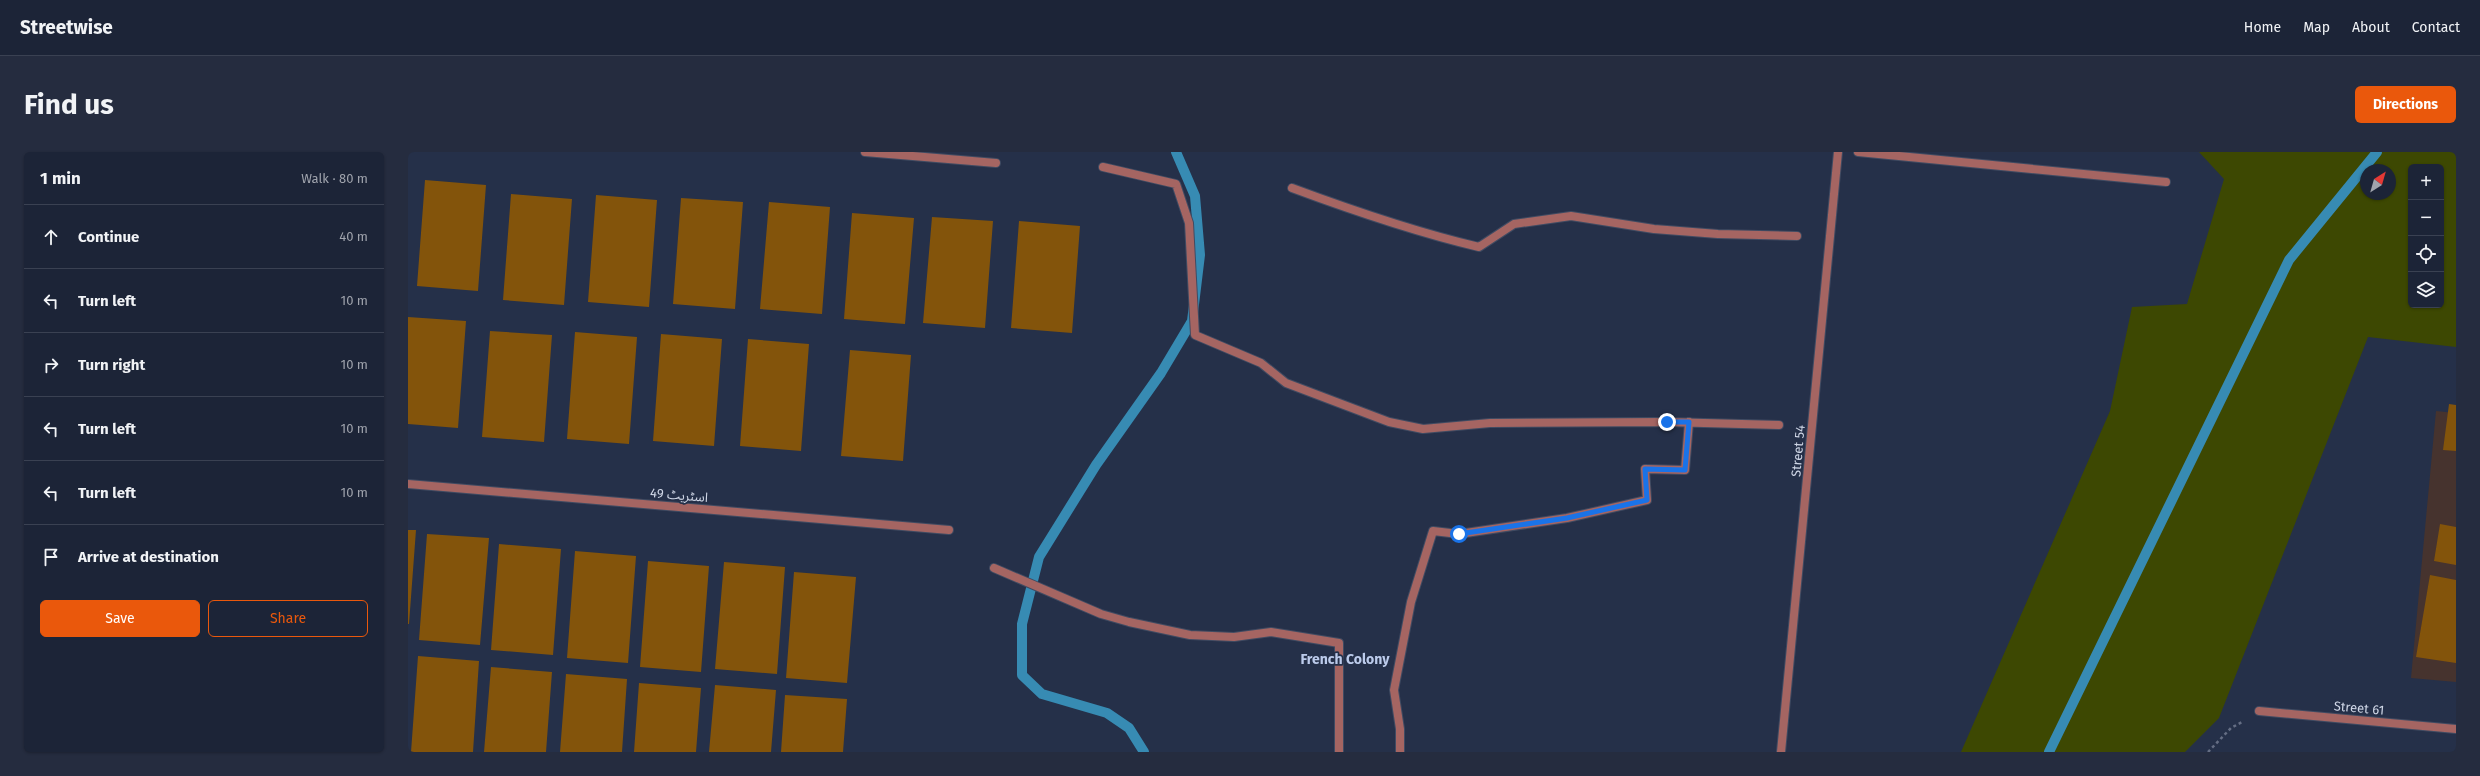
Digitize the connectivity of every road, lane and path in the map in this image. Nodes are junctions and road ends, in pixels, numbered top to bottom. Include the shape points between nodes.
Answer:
1 (865, 152) edge
2 (1838, 152) edge
3 (1858, 152) edge
4 (996, 163) dead end
5 (1103, 168) dead end
6 (2166, 182) dead end
7 (1292, 188) dead end
8 (1797, 236) dead end
9 (1689, 422) junction
10 (1779, 425) dead end
11 (408, 484) edge
12 (948, 530) dead end
13 (994, 568) dead end
14 (2259, 711) joint
15 (2456, 729) edge
16 (1339, 752) edge
17 (1400, 752) edge
18 (1781, 752) edge
19 (2208, 752) edge

1 - 4 street
2 - 18 street, Street 54
3 - 6 street
5 - 9 street via 1176,184 1189,223 1195,335 1261,363 1286,383 1389,422 1423,428 1490,423
7 - 8 street via 1389,223 1479,247 1514,224 1570,216 1654,229
9 - 10 street
9 - 17 street via 1685,470 1645,469 1647,500 1567,518 1459,534 1433,530 1411,602 1394,690 1400,729
11 - 12 street, اسٹریٹ 49
13 - 16 street via 1100,614 1190,635 1234,637 1271,632 1339,643
14 - 15 street, Street 61
14 - 19 path via 2231,728

